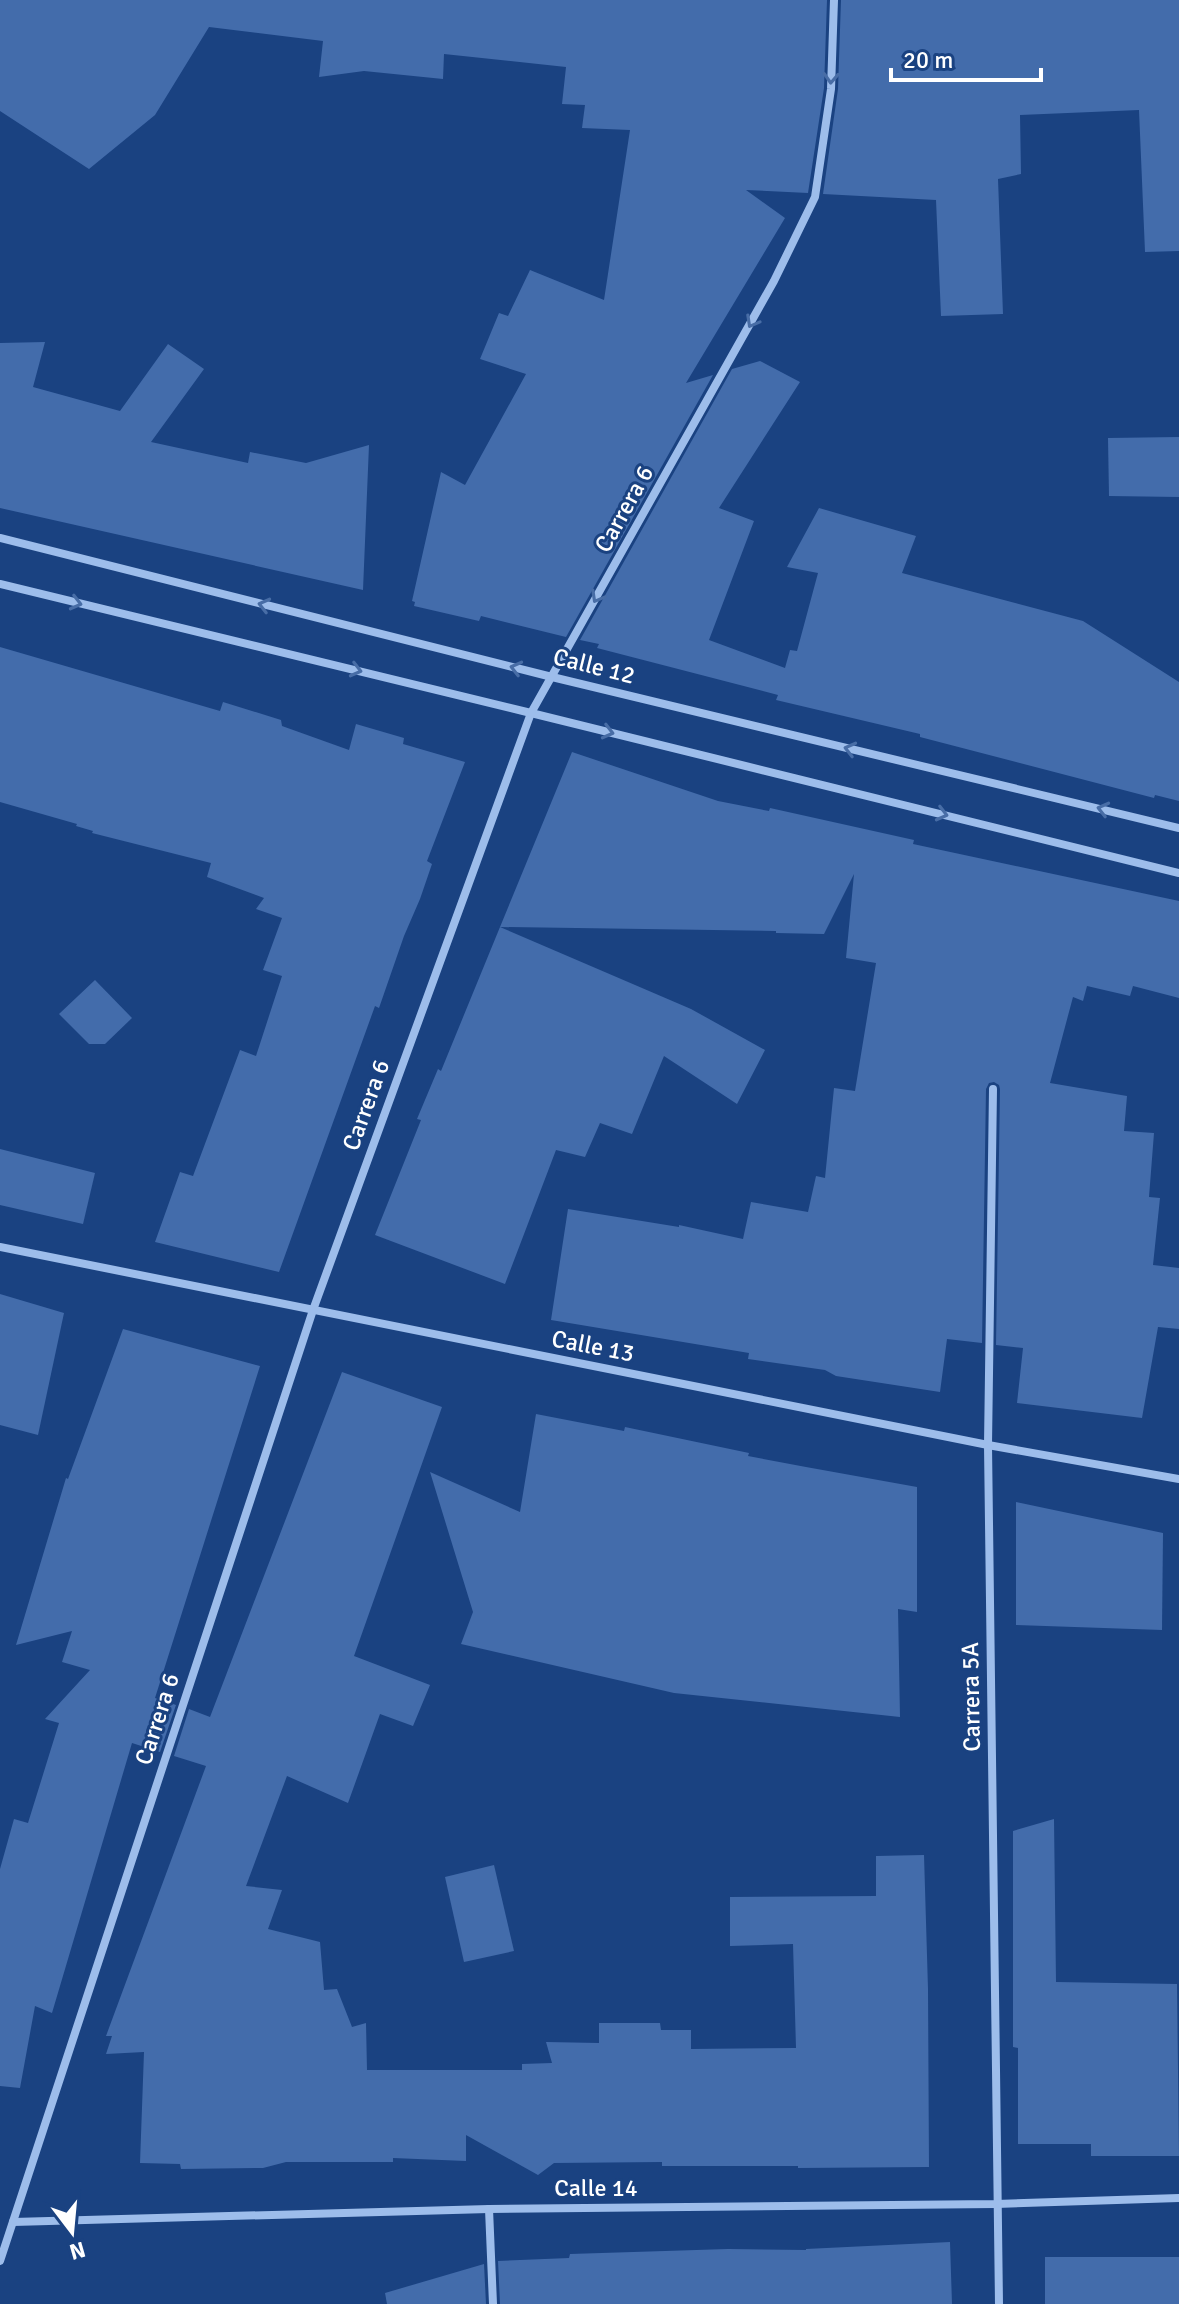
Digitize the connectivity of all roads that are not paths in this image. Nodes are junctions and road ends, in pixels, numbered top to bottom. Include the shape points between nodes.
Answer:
1 (834, 0) edge
2 (0, 538) edge
3 (0, 584) edge
4 (552, 677) junction
5 (531, 713) junction
6 (1179, 828) edge
7 (1179, 873) edge
8 (993, 1089) dead end
9 (0, 1247) edge
10 (313, 1310) junction
11 (988, 1445) junction
12 (1179, 1479) edge
13 (1179, 2198) edge
14 (996, 2204) junction
15 (489, 2209) junction
16 (13, 2222) junction
17 (0, 2261) edge
18 (493, 2304) edge
19 (999, 2304) edge

1 -> 4 street, Carrera 6 via 831,89 815,197 774,281
4 -> 2 street, Calle 12
3 -> 5 street
4 - 5 street, Carrera 6
6 -> 4 street, Calle 12
5 -> 7 street
5 - 10 street, Carrera 6
8 - 11 street, Carrera 5A
9 - 10 street, Calle 13
10 - 11 street, Calle 13
10 - 16 street, Carrera 6
11 - 12 street, Calle 13
11 - 14 street, Carrera 5A
13 - 14 street, Calle 14
14 - 15 street, Calle 14
14 - 19 street, Carrera 5A
15 - 16 street, Calle 14
15 - 18 street
16 - 17 street, Carrera 6

